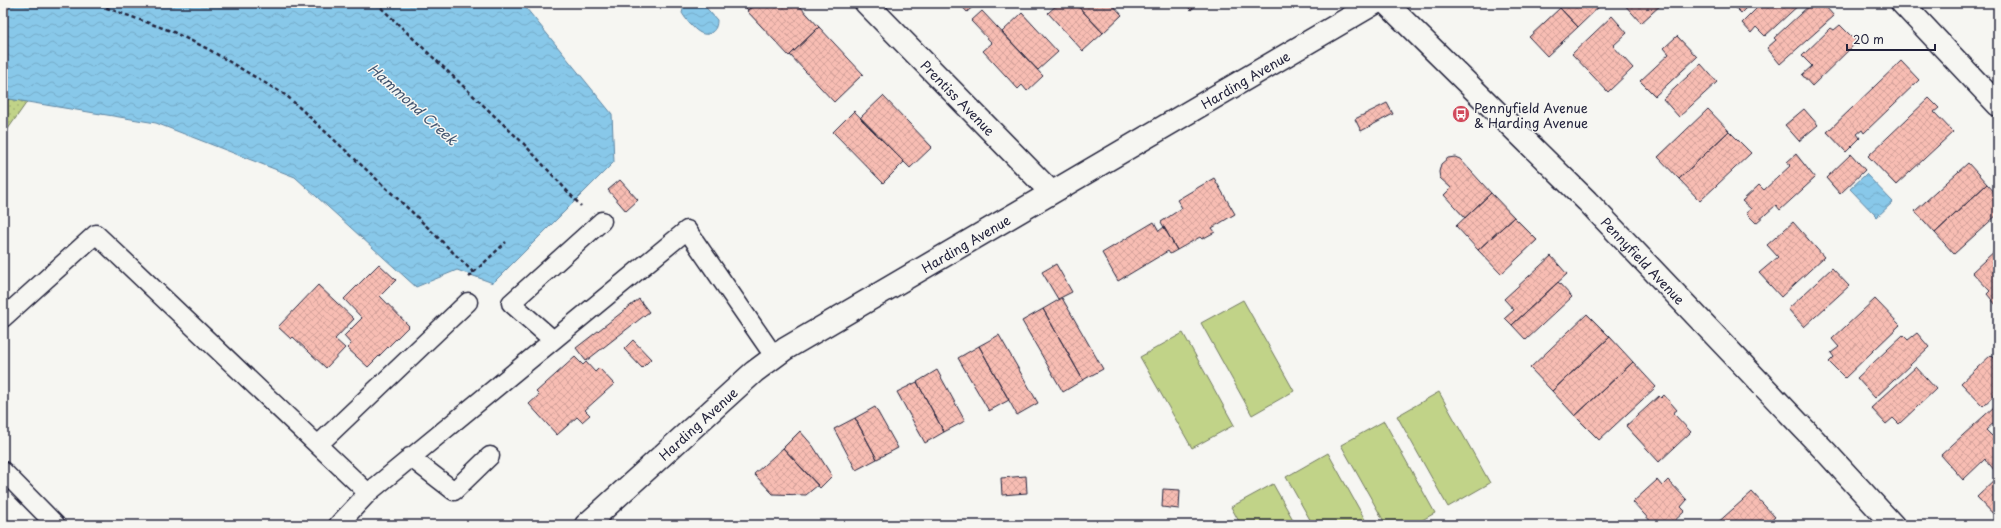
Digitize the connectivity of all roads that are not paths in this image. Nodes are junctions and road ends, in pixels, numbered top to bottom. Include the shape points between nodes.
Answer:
1 (866, 3) edge
2 (1375, 3) edge
3 (1386, 3) edge
4 (1902, 3) edge
5 (1998, 105) edge
6 (1051, 192) junction
7 (602, 220) dead end
8 (468, 302) dead end
9 (3, 318) edge
10 (554, 340) junction
11 (774, 356) junction
12 (318, 445) junction
13 (490, 456) dead end
14 (410, 457) junction
15 (3, 471) edge
16 (368, 493) junction
17 (56, 525) edge
18 (338, 525) edge
19 (586, 525) edge
20 (1893, 525) edge

1 - 6 street, Prentiss Avenue
2 - 6 street, Harding Avenue
3 - 20 street, Pennyfield Avenue via 1587,201
4 - 5 street
6 - 11 street, Harding Avenue
7 - 10 lane via 511,303
8 - 12 lane
9 - 12 lane via 96,234
10 - 11 lane via 687,230
10 - 14 lane
11 - 19 street, Harding Avenue
12 - 16 lane
13 - 14 lane via 454,492
14 - 16 lane
15 - 17 lane
16 - 18 lane

